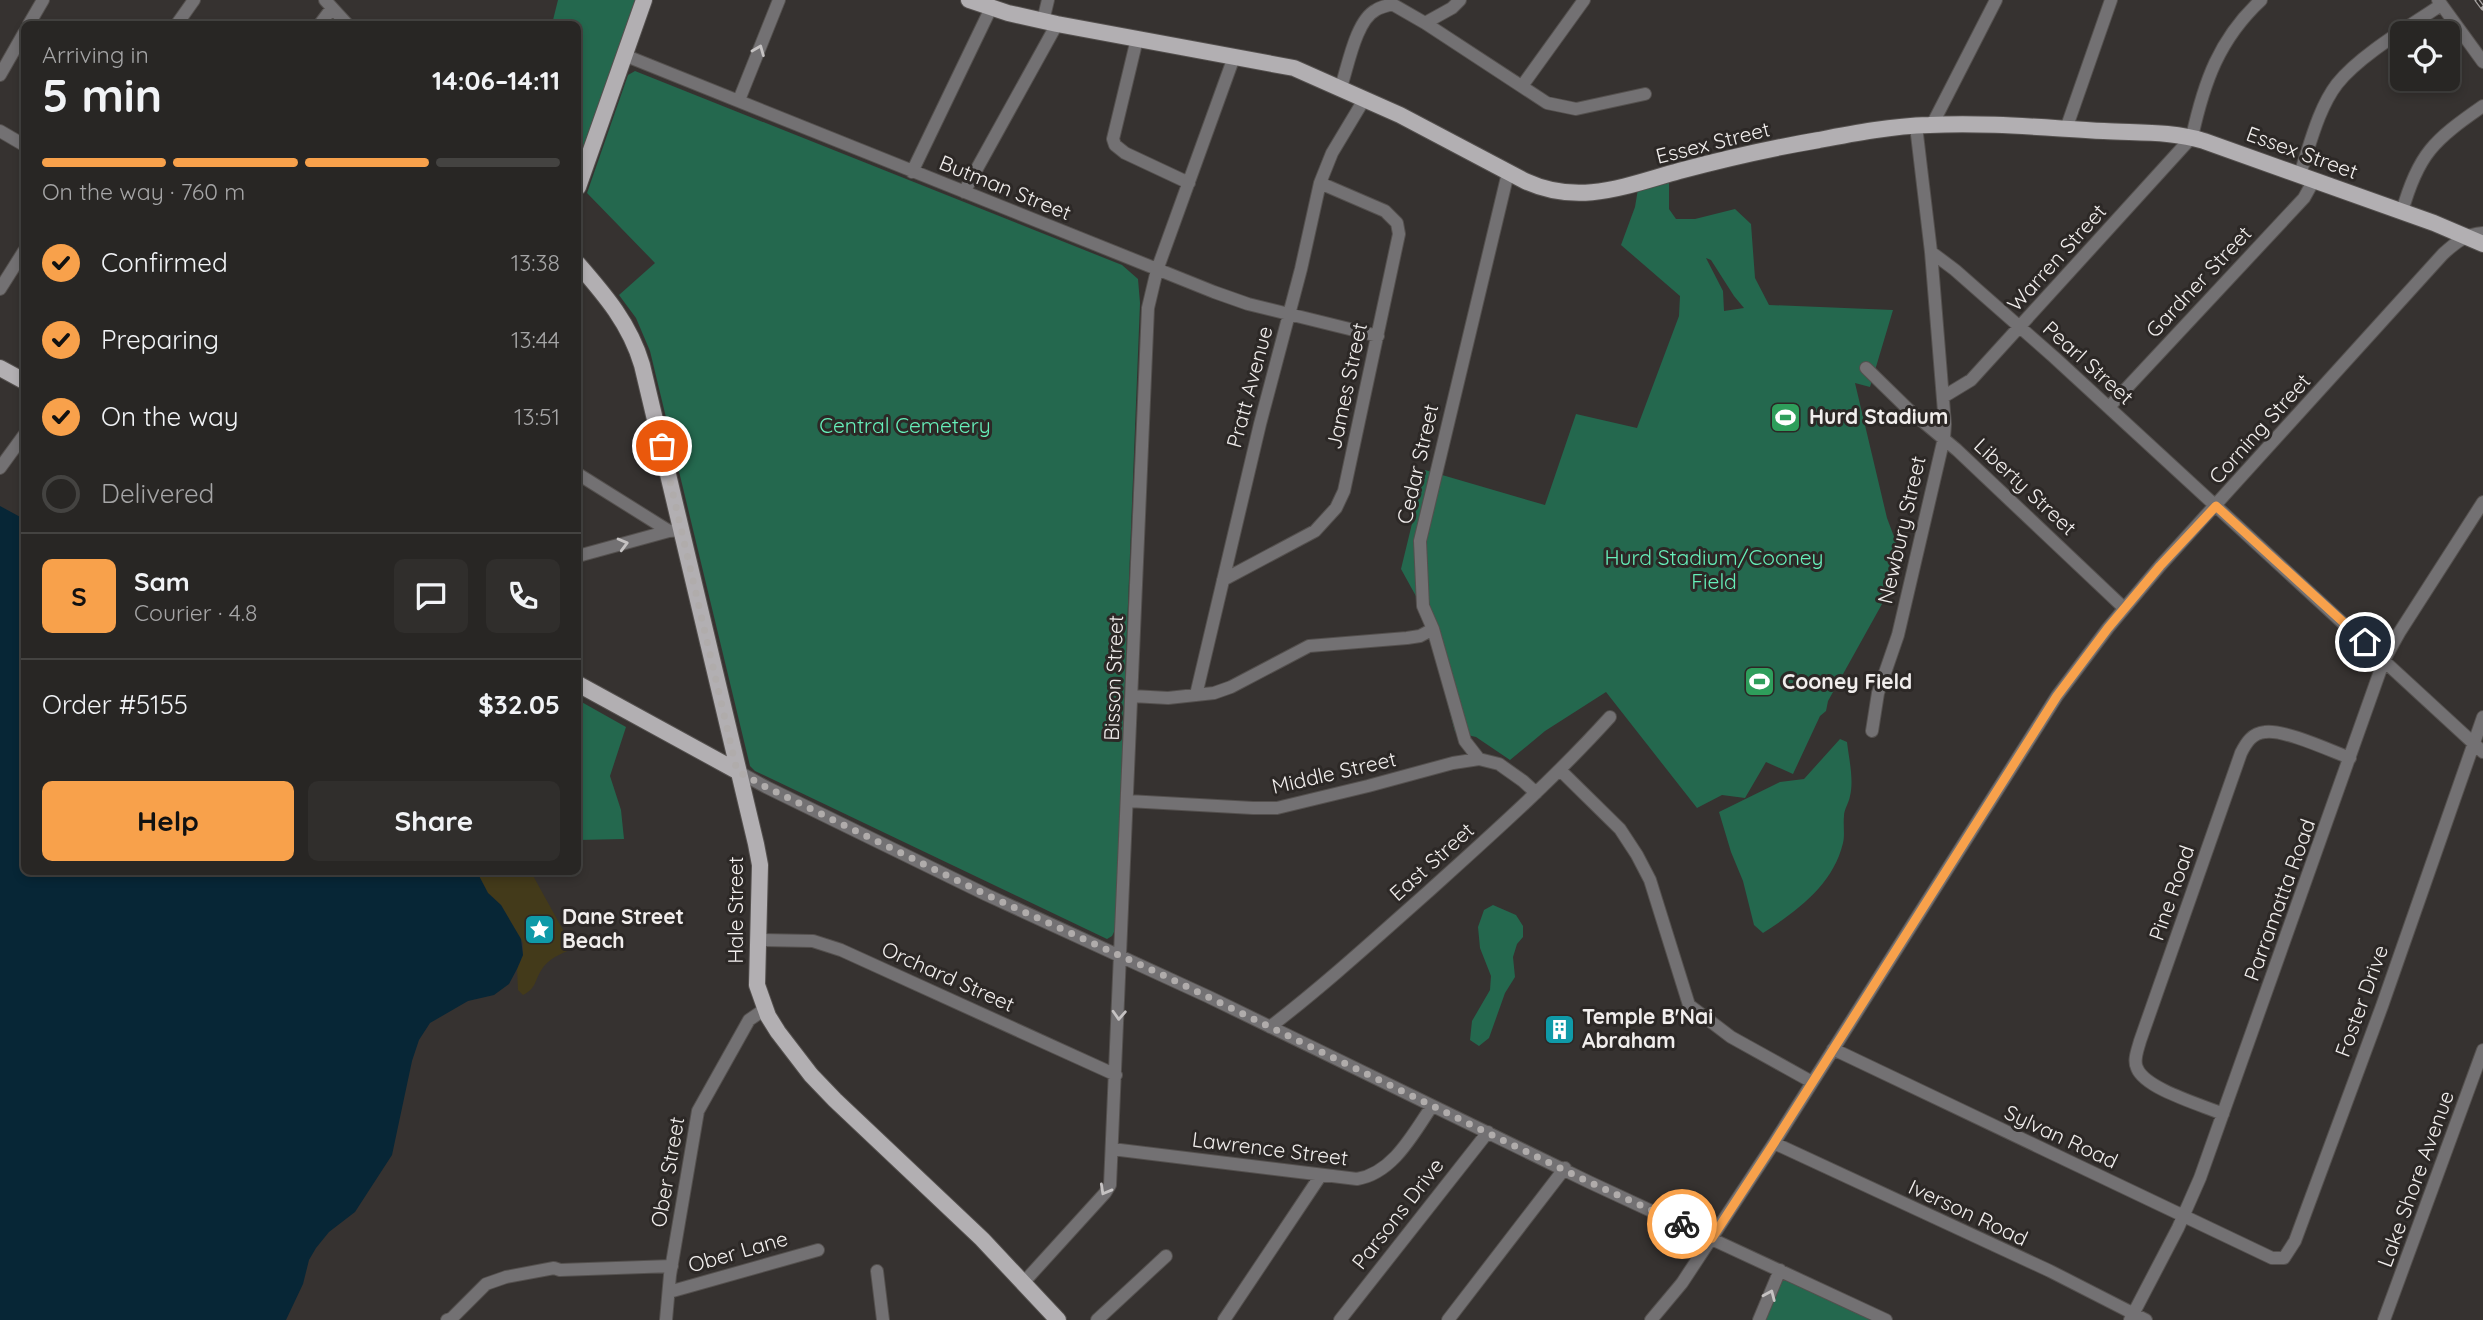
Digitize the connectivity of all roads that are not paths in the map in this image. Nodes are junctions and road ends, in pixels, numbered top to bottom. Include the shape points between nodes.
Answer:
1 (43, 0) edge
2 (194, 0) edge
3 (644, 0) edge
4 (779, 0) edge
5 (970, 0) edge
6 (1048, 0) edge
7 (1460, 0) edge
8 (1584, 0) edge
9 (1996, 0) edge
10 (2111, 0) edge
11 (2261, 0) edge
12 (1392, 2) edge
13 (2440, 2) edge
14 (328, 4) edge
15 (991, 8) junction
16 (31, 21) edge
17 (179, 21) edge
18 (321, 21) edge
19 (344, 21) edge
20 (1050, 22) junction
21 (1425, 23) junction
22 (21, 38) edge
23 (1137, 39) junction
24 (624, 55) junction
25 (1234, 57) junction
26 (2483, 62) edge
27 (0, 75) edge
28 (1341, 86) junction
29 (1522, 86) junction
30 (1645, 94) dead end
31 (1365, 98) junction
32 (739, 100) junction
33 (2483, 106) edge
34 (1924, 125) junction
35 (2066, 129) junction
36 (0, 131) edge
37 (2192, 137) junction
38 (21, 143) edge
39 (912, 172) junction
40 (1508, 173) junction
41 (2307, 177) junction
42 (581, 178) edge
43 (1189, 183) junction
44 (1320, 183) junction
45 (964, 192) junction
46 (2402, 212) junction
47 (2475, 235) edge
48 (2483, 244) edge
49 (1931, 252) junction
50 (21, 256) edge
51 (581, 268) edge
52 (1157, 270) junction
53 (0, 289) edge
54 (1289, 314) junction
55 (2020, 327) junction
56 (1378, 336) junction
57 (0, 368) edge
58 (1866, 368) dead end
59 (21, 379) edge
60 (1943, 397) junction
61 (2109, 407) junction
62 (1944, 438) junction
63 (21, 439) edge
64 (0, 468) edge
65 (581, 476) edge
66 (2483, 502) edge
67 (2216, 506) junction
68 (676, 531) junction
69 (581, 555) edge
70 (1223, 580) junction
71 (2124, 608) junction
72 (1433, 629) junction
73 (2384, 660) junction
74 (581, 686) edge
75 (1196, 695) junction
76 (1132, 696) junction
77 (1610, 717) dead end
78 (2483, 717) edge
79 (1872, 731) dead end
80 (2479, 748) edge
81 (2350, 758) junction
82 (1479, 759) junction
83 (1560, 770) junction
84 (737, 771) junction
85 (1536, 793) junction
86 (1128, 801) junction
87 (757, 940) junction
88 (1121, 956) junction
89 (765, 1009) junction
90 (1270, 1027) junction
91 (1833, 1049) junction
92 (2483, 1050) edge
93 (1116, 1075) junction
94 (1812, 1082) junction
95 (1432, 1106) junction
96 (2223, 1114) junction
97 (1488, 1132) junction
98 (1774, 1143) junction
99 (1112, 1149) junction
100 (1565, 1168) junction
101 (1321, 1175) junction
102 (2183, 1216) junction
103 (1712, 1238) junction
104 (818, 1250) dead end
105 (1166, 1256) dead end
106 (2272, 1258) joint
107 (671, 1266) junction
108 (1780, 1270) junction
109 (877, 1271) dead end
110 (1024, 1282) junction
111 (669, 1292) junction
112 (1048, 1314) edge
113 (2131, 1317) edge
114 (1881, 1319) edge
115 (447, 1320) edge
116 (666, 1320) edge
117 (883, 1320) edge
118 (1058, 1320) edge
119 (1097, 1320) edge
120 (1224, 1320) edge
121 (1340, 1320) edge
122 (1448, 1320) edge
123 (1651, 1320) edge
124 (1759, 1320) edge
125 (2146, 1320) edge
126 (2384, 1320) edge

1 - 16 street
2 - 17 street
3 - 24 main road
32 -> 4 street
5 - 15 main road, Essex Street
6 - 20 street
7 - 21 street
8 - 29 street
9 - 34 street
10 - 35 street
11 - 37 street via 2220,50
12 - 21 street
12 - 28 street via 1366,17
13 - 26 street
13 - 41 street, Gardner Street via 2336,85 2326,103
14 - 18 street
14 - 19 street
15 - 20 main road, Essex Street
15 - 39 street
20 - 23 main road, Essex Street
20 - 45 street
21 - 29 street
22 - 27 street
23 - 25 main road, Essex Street
23 - 43 street via 1115,145
24 - 32 street, Butman Street
24 - 42 main road
25 - 28 main road, Essex Street via 1294,68
25 - 43 street, Bisson Street
28 - 31 main road, Essex Street
29 - 30 street via 1548,103 1567,108
31 - 40 main road, Essex Street
31 - 44 street, Pratt Avenue
32 - 39 street, Butman Street
33 - 46 street via 2435,143 2411,181
34 - 35 main road, Essex Street
34 - 40 main road, Essex Street via 1815,140 1605,191 1562,193
34 - 49 street, Newbury Street
35 - 37 main road, Essex Street
36 - 38 street
37 - 41 main road, Essex Street
37 - 55 street, Warren Street
39 - 45 street, Butman Street
40 - 72 street, Cedar Street via 1420,541 1423,606
41 - 46 main road, Essex Street
41 - 61 street, Gardner Street via 2304,198
43 - 52 street, Bisson Street
44 - 54 street, Pratt Avenue
44 - 56 street, James Street via 1385,211 1397,223 1396,253
45 - 52 street, Butman Street
46 - 47 main road, Essex Street
47 - 48 main road, Essex Street
47 - 67 street, Corning Street via 2443,254
49 - 55 street, Pearl Street
49 - 60 street, Newbury Street
50 - 53 street
51 - 68 main road, Hale Street via 632,335
52 - 54 street, Butman Street
52 - 76 street, Bisson Street via 1148,308
54 - 56 street, Butman Street
54 - 70 street, Pratt Avenue
55 - 60 street, Warren Street via 1971,380
55 - 61 street, Pearl Street
56 - 70 street, James Street via 1344,491 1336,508 1315,531
57 - 59 main road
58 - 62 street, Liberty Street
60 - 62 street, Newbury Street
61 - 67 street, Pearl Street
62 - 71 street, Liberty Street
62 - 79 street, Newbury Street
63 - 64 street
65 - 68 street
66 - 73 street, Parramatta Road
67 - 71 street, Corning Street
67 - 73 street, Pearl Street
69 -> 68 street
68 - 84 main road, Hale Street
70 - 75 street, Pratt Avenue
71 - 91 street, Corning Street via 2057,696
72 - 75 street via 1420,636 1309,646 1231,687
72 - 82 street, Cedar Street via 1465,741
73 - 80 street, Pearl Street
73 - 81 street, Parramatta Road
74 - 84 main road
75 - 76 street
76 - 86 street, Bisson Street
77 - 83 street, East Street
78 - 80 street
80 - 106 street, Foster Drive via 2456,789 2295,1241 2284,1258
81 - 96 street, Parramatta Road
81 - 96 street, Pine Road via 2266,731 2248,740 2241,753 2135,1064 2148,1082
82 - 85 street via 1499,764
82 - 86 street, Middle Street via 1277,808
83 - 85 street, East Street
83 - 94 street via 1620,829 1637,855 1650,880 1689,1005 1731,1037
84 - 87 main road, Hale Street via 760,865
84 - 88 street
85 - 90 street, East Street
86 - 88 street, Bisson Street
87 - 89 main road, Hale Street via 757,985
87 - 93 street, Orchard Street via 813,941 841,950
88 - 90 street
88 -> 93 street, Bisson Street
89 - 107 street, Ober Street via 749,1020 698,1111
89 - 110 main road, Hale Street via 795,1056 823,1088
90 - 95 street
91 - 94 street, Corning Street
91 - 102 street, Sylvan Road
92 - 126 street, Lake Shore Avenue
93 - 99 street, Bisson Street
94 - 98 street, Corning Street
95 - 97 street
95 - 101 street, Lawrence Street via 1382,1171 1357,1179
96 - 102 street, Parramatta Road
97 - 100 street
97 - 121 street, Parsons Drive
98 - 103 street, Corning Street
98 - 113 street, Iverson Road via 2050,1271
99 - 101 street, Lawrence Street
99 -> 110 street, Bisson Street via 1110,1185 1105,1193
100 - 103 street
100 - 122 street
101 - 120 street
102 - 106 street, Sylvan Road
102 - 113 street, Parramatta Road
103 - 108 street
103 - 123 street, Corning Street
104 - 111 street, Ober Lane
105 - 119 street
107 - 111 street, Ober Street
107 - 115 street via 554,1268 506,1277 486,1284
108 - 114 street
124 -> 108 street
109 - 117 street
110 - 112 main road, Hale Street
111 - 116 street, Ober Street
112 - 118 main road, Hale Street
113 - 125 street, Iverson Road

